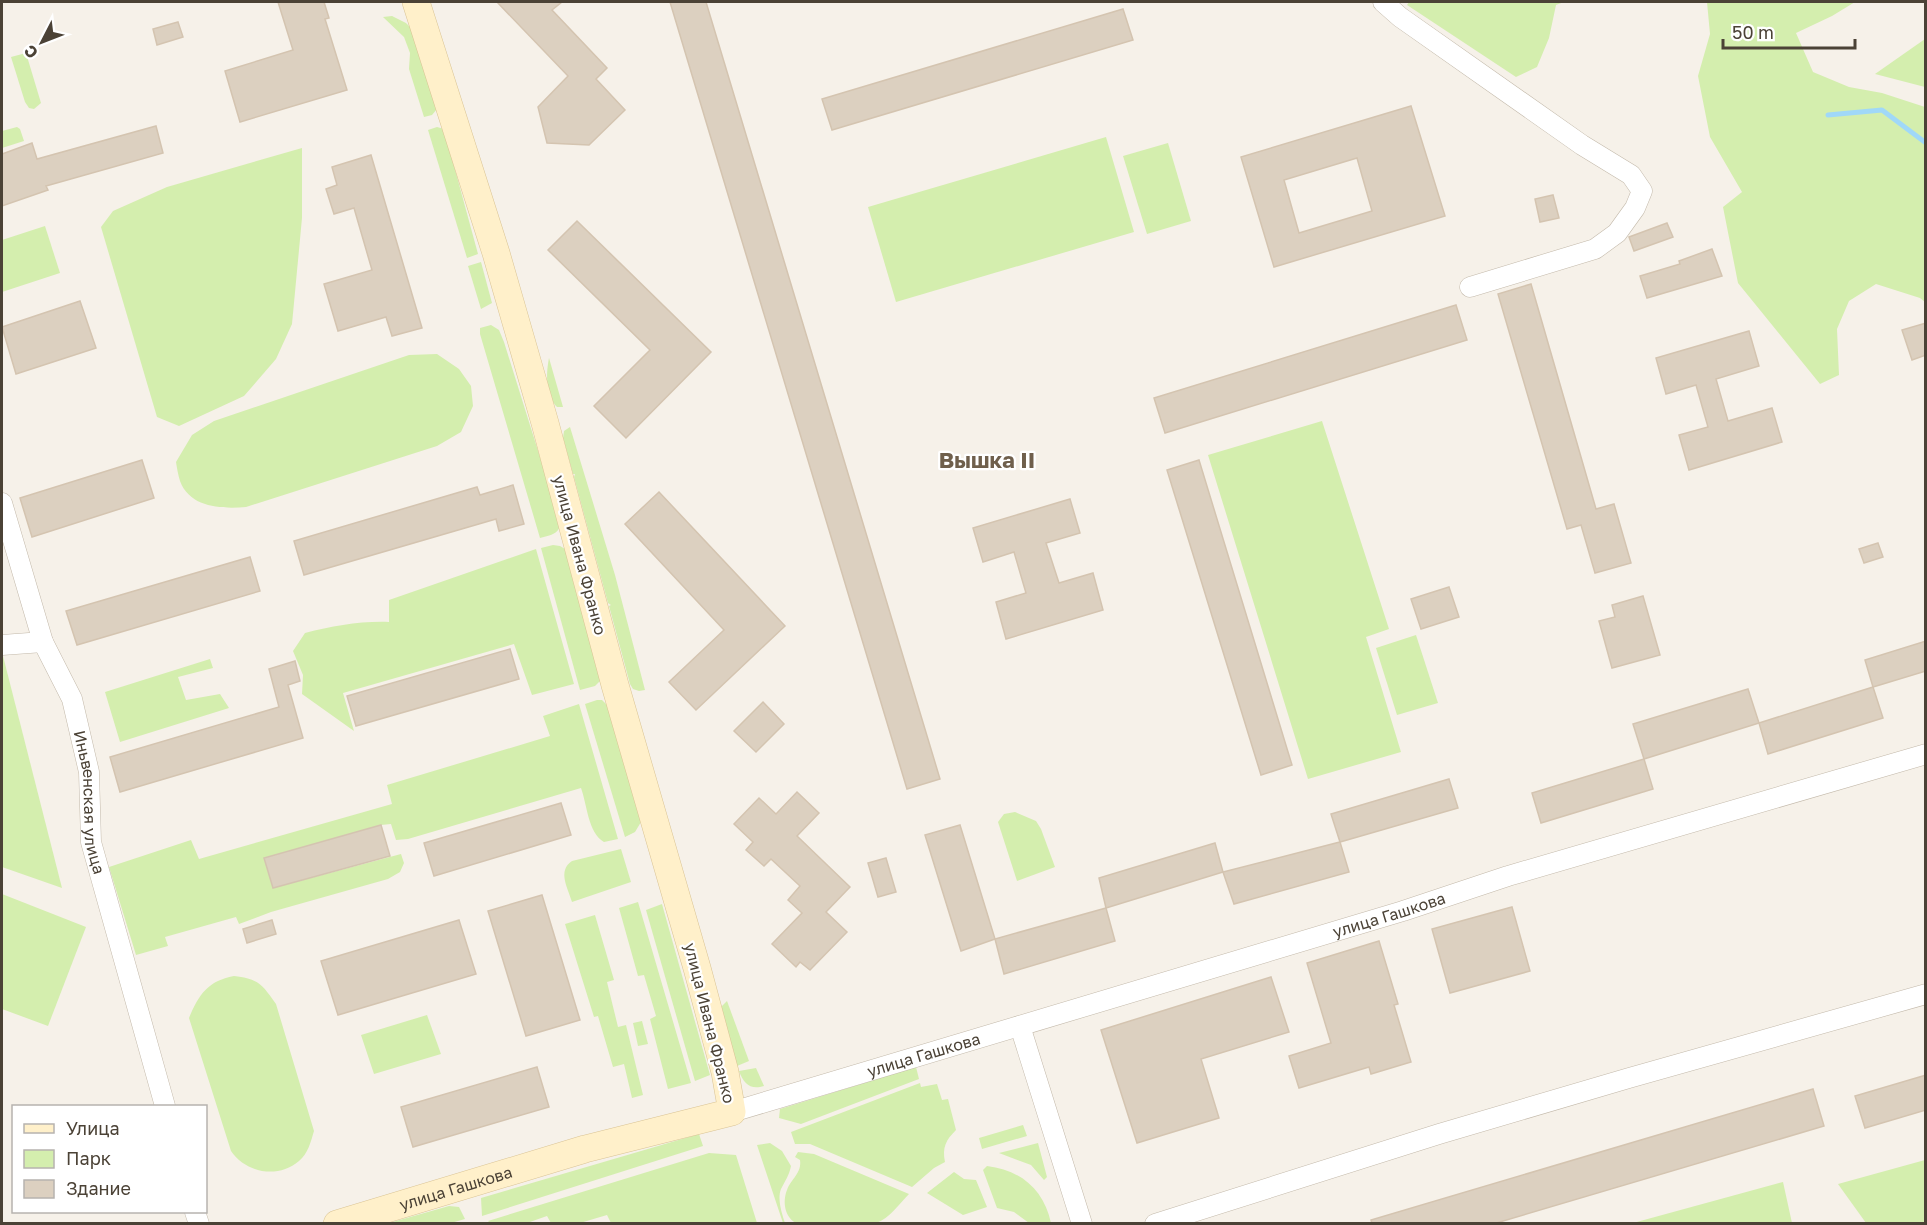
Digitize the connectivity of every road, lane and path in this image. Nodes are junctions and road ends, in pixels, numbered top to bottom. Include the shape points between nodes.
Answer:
1 (416, 2) edge
2 (1383, 2) edge
3 (1470, 287) dead end
4 (2, 503) edge
5 (43, 642) junction
6 (2, 645) edge
7 (1926, 754) edge
8 (1926, 994) edge
9 (1020, 1026) junction
10 (164, 1105) edge
11 (732, 1112) junction
12 (337, 1224) edge
13 (1082, 1224) edge
14 (1155, 1224) edge

1 - 11 street, улица Ивана Франко via 545,423 697,968
2 - 3 street via 1582,145 1631,175 1642,190 1617,233 1595,249
4 - 5 street, Иньвенская улица
5 - 6 street
5 - 10 street, Иньвенская улица via 72,699 89,772 91,842
7 - 9 street, улица Гашкова via 1508,876
8 - 14 street via 1439,1134
9 - 11 street, улица Гашкова
9 - 13 street
11 - 12 street, улица Гашкова via 585,1149

